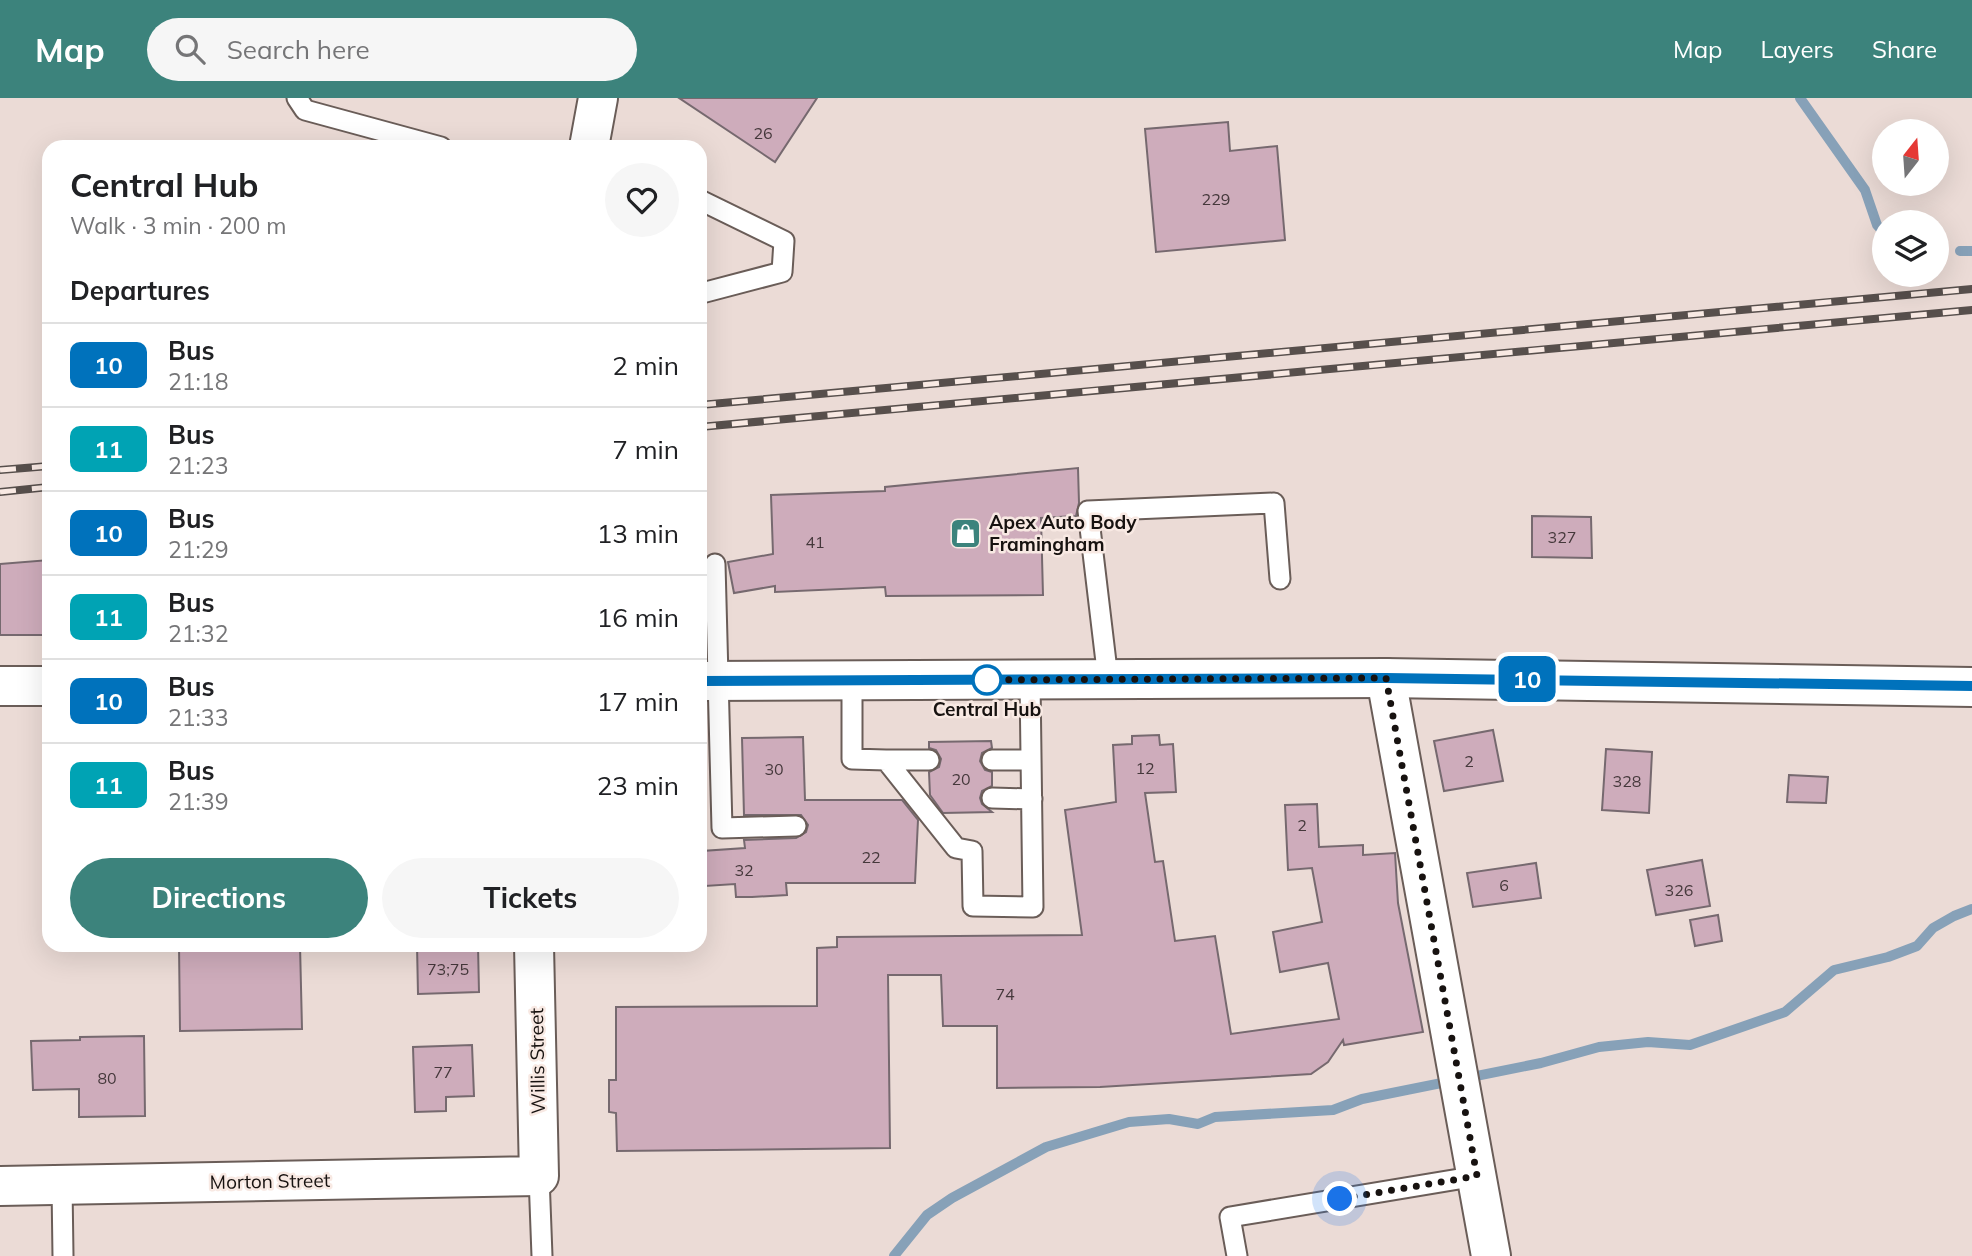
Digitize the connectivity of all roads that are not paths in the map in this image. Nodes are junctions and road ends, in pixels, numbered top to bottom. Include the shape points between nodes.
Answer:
1 (297, 98) edge
2 (415, 140) edge
3 (707, 203) edge
4 (707, 292) edge
5 (715, 564) dead end
6 (1280, 579) dead end
7 (1386, 678) junction
8 (1108, 679) junction
9 (852, 680) junction
10 (1030, 680) junction
11 (709, 681) edge
12 (0, 686) edge
13 (42, 686) edge
14 (1972, 687) edge
15 (886, 760) junction
16 (929, 760) dead end
17 (1031, 760) junction
18 (992, 761) dead end
19 (992, 798) dead end
20 (1032, 799) junction
21 (796, 826) dead end
22 (534, 952) edge
23 (1477, 1176) junction
24 (540, 1177) junction
25 (62, 1185) junction
26 (0, 1186) edge
27 (64, 1256) edge
28 (542, 1256) edge
29 (1237, 1256) edge
30 (1491, 1256) edge

1 - 2 lane via 305,110
3 - 4 lane via 783,241 782,272
5 - 11 lane
6 - 8 lane via 1274,503 1088,511
7 - 8 street
7 - 14 street
7 - 23 street
8 - 10 street
9 - 10 street
9 - 11 street
9 - 15 lane via 852,759
10 - 17 lane
11 - 21 lane via 722,828
12 - 13 street
15 - 16 lane
15 - 20 lane via 922,796 956,848 972,851 973,906 1033,906
17 - 18 lane
17 - 20 lane
19 - 20 lane
22 - 24 street, Willis Street
23 - 29 lane via 1230,1217
23 - 30 street
24 - 25 street, Morton Street
24 - 28 lane
25 - 26 street, Morton Street
25 - 27 lane

